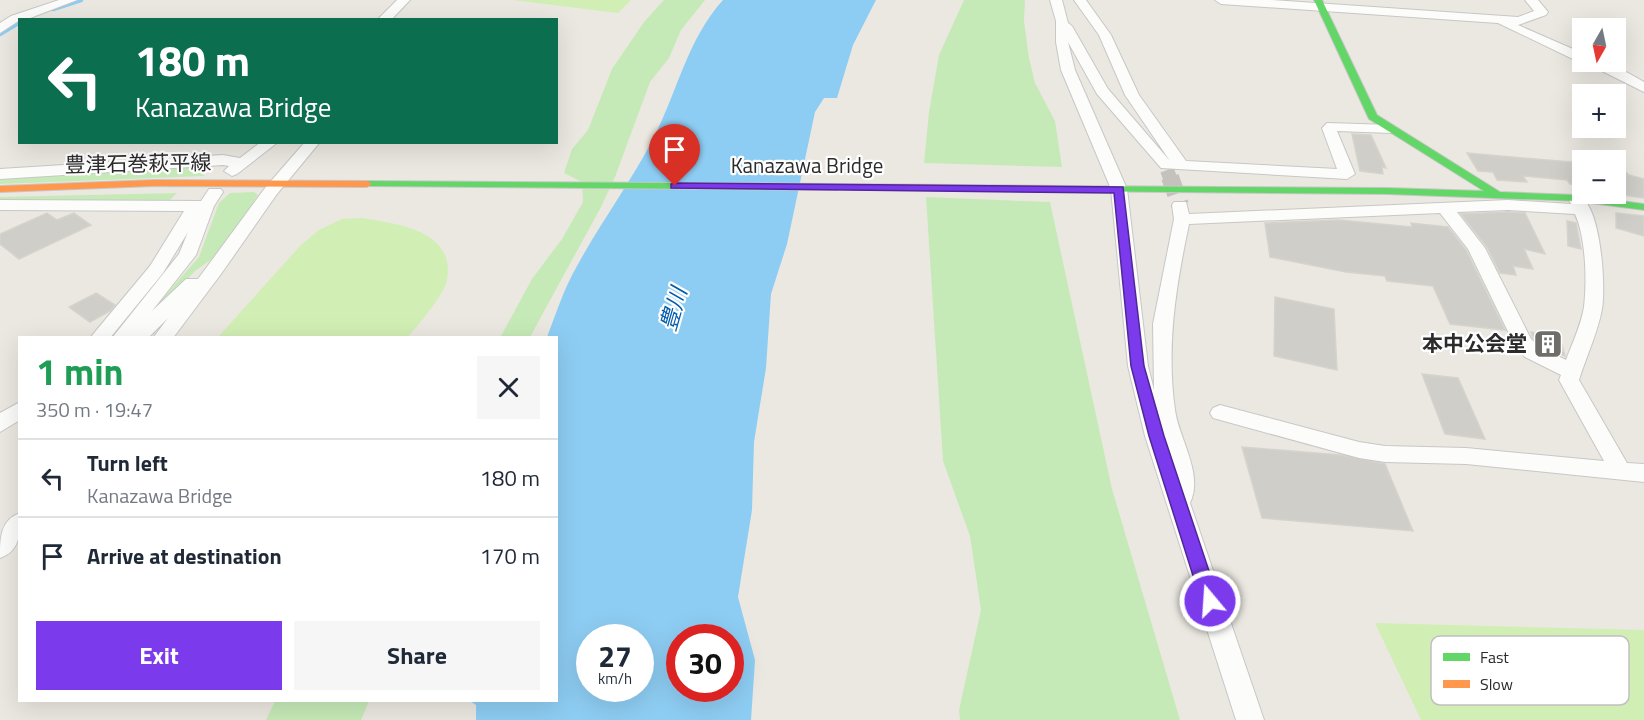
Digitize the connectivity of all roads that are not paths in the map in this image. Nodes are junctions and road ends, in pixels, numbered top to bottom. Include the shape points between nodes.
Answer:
1 (71, 0) edge
2 (404, 0) edge
3 (1056, 0) edge
4 (1080, 0) edge
5 (1221, 0) edge
6 (1531, 0) edge
7 (1320, 4) edge
8 (385, 18) edge
9 (1496, 20) junction
10 (1062, 21) junction
11 (0, 29) edge
12 (1572, 54) edge
13 (1618, 72) edge
14 (1644, 88) edge
15 (1392, 129) junction
16 (253, 144) edge
17 (268, 144) edge
18 (311, 144) edge
19 (0, 159) edge
20 (235, 165) junction
21 (1171, 167) junction
22 (8, 174) edge
23 (278, 183) junction
24 (0, 189) edge
25 (1119, 189) junction
26 (1496, 194) junction
27 (205, 202) junction
28 (1572, 203) edge
29 (20, 204) junction
30 (1579, 204) junction
31 (0, 205) edge
32 (1644, 207) edge
33 (1445, 208) junction
34 (0, 216) edge
35 (215, 270) junction
36 (101, 336) edge
37 (123, 336) edge
38 (138, 336) edge
39 (164, 336) edge
40 (1572, 372) junction
41 (18, 410) edge
42 (1220, 414) dead end
43 (18, 423) edge
44 (0, 424) edge
45 (0, 434) edge
46 (1622, 471) junction
47 (1644, 473) edge
48 (1180, 511) junction
49 (18, 525) edge
50 (0, 548) edge
51 (1250, 720) edge

1 - 11 street via 15,19
2 - 8 street
3 - 10 street
4 - 21 street via 1105,35
5 - 7 street
6 - 9 street via 1540,14 1519,21
7 - 9 street
7 - 15 main road via 1368,111
9 - 12 street
10 - 21 street via 1102,91
10 - 25 street via 1068,70
13 - 14 street
15 - 21 street via 1329,128 1347,174
15 - 26 main road
16 - 20 street
17 - 20 street
18 - 23 street
19 - 22 street
20 - 22 street
23 - 24 main road, 豊津石巻萩平線
23 - 25 main road, Kanazawa Bridge
23 - 35 street
25 - 26 main road, Kanazawa Bridge
25 - 48 street via 1138,366
26 - 28 main road, Kanazawa Bridge
27 - 29 street
27 - 36 street via 157,269
27 - 37 street via 187,255
29 - 31 street
29 - 34 street
30 - 32 main road, Kanazawa Bridge
30 - 33 street
30 - 40 street via 1587,222 1593,256 1593,308
33 - 40 street via 1476,248 1523,343 1532,352
33 - 48 street via 1181,212 1162,324 1165,411 1182,470
35 - 38 street via 197,278
35 - 39 street
40 - 46 street via 1569,380
41 - 44 street
42 - 46 street via 1385,454 1466,456
43 - 45 street
46 - 47 street
48 - 51 street
49 - 50 street

